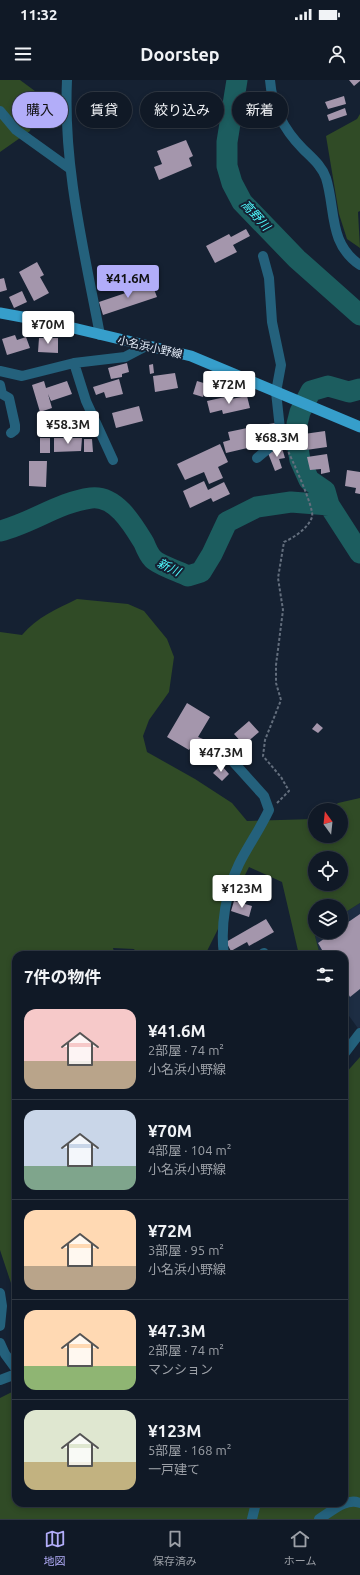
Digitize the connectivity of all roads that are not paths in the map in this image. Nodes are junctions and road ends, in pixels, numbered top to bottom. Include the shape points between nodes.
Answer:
1 (67, 80) edge
2 (270, 80) edge
3 (0, 111) edge
4 (69, 168) junction
5 (263, 256) dead end
6 (360, 265) edge
7 (0, 313) edge
8 (100, 335) junction
9 (146, 346) junction
10 (74, 363) junction
11 (0, 371) edge
12 (0, 385) edge
13 (276, 392) junction
14 (360, 427) edge
15 (11, 433) dead end
16 (257, 458) dead end
17 (113, 460) dead end
18 (218, 745) dead end
19 (223, 951) edge
20 (360, 1033) edge
21 (348, 1049) edge
22 (0, 1293) edge
23 (0, 1326) edge
24 (0, 1343) edge
25 (12, 1364) edge
26 (12, 1376) edge
27 (0, 1380) edge
28 (348, 1503) edge
29 (360, 1503) edge
30 (255, 1507) edge
31 (339, 1507) edge
32 (252, 1519) edge
33 (319, 1519) edge

1 - 4 street
2 - 6 street via 272,96 284,127 326,177 338,240 344,250
3 - 4 street via 16,130
4 - 8 street
5 - 13 street via 269,278 272,322 281,366
7 - 8 main road, 小名浜小野線
8 - 9 main road, 小名浜小野線
9 - 10 street via 125,357
9 - 13 main road, 小名浜小野線 via 191,356
10 - 11 street via 22,376
10 - 17 street via 86,401
12 - 15 street via 2,394 9,398 15,425
13 - 14 main road, 小名浜小野線
13 - 16 street via 281,438
18 - 19 street via 264,796 269,810 238,865 230,887 222,940
20 - 21 street
22 - 23 street
24 - 25 street
26 - 27 street
28 - 29 street via 355,1500
30 - 32 street
31 - 33 street

